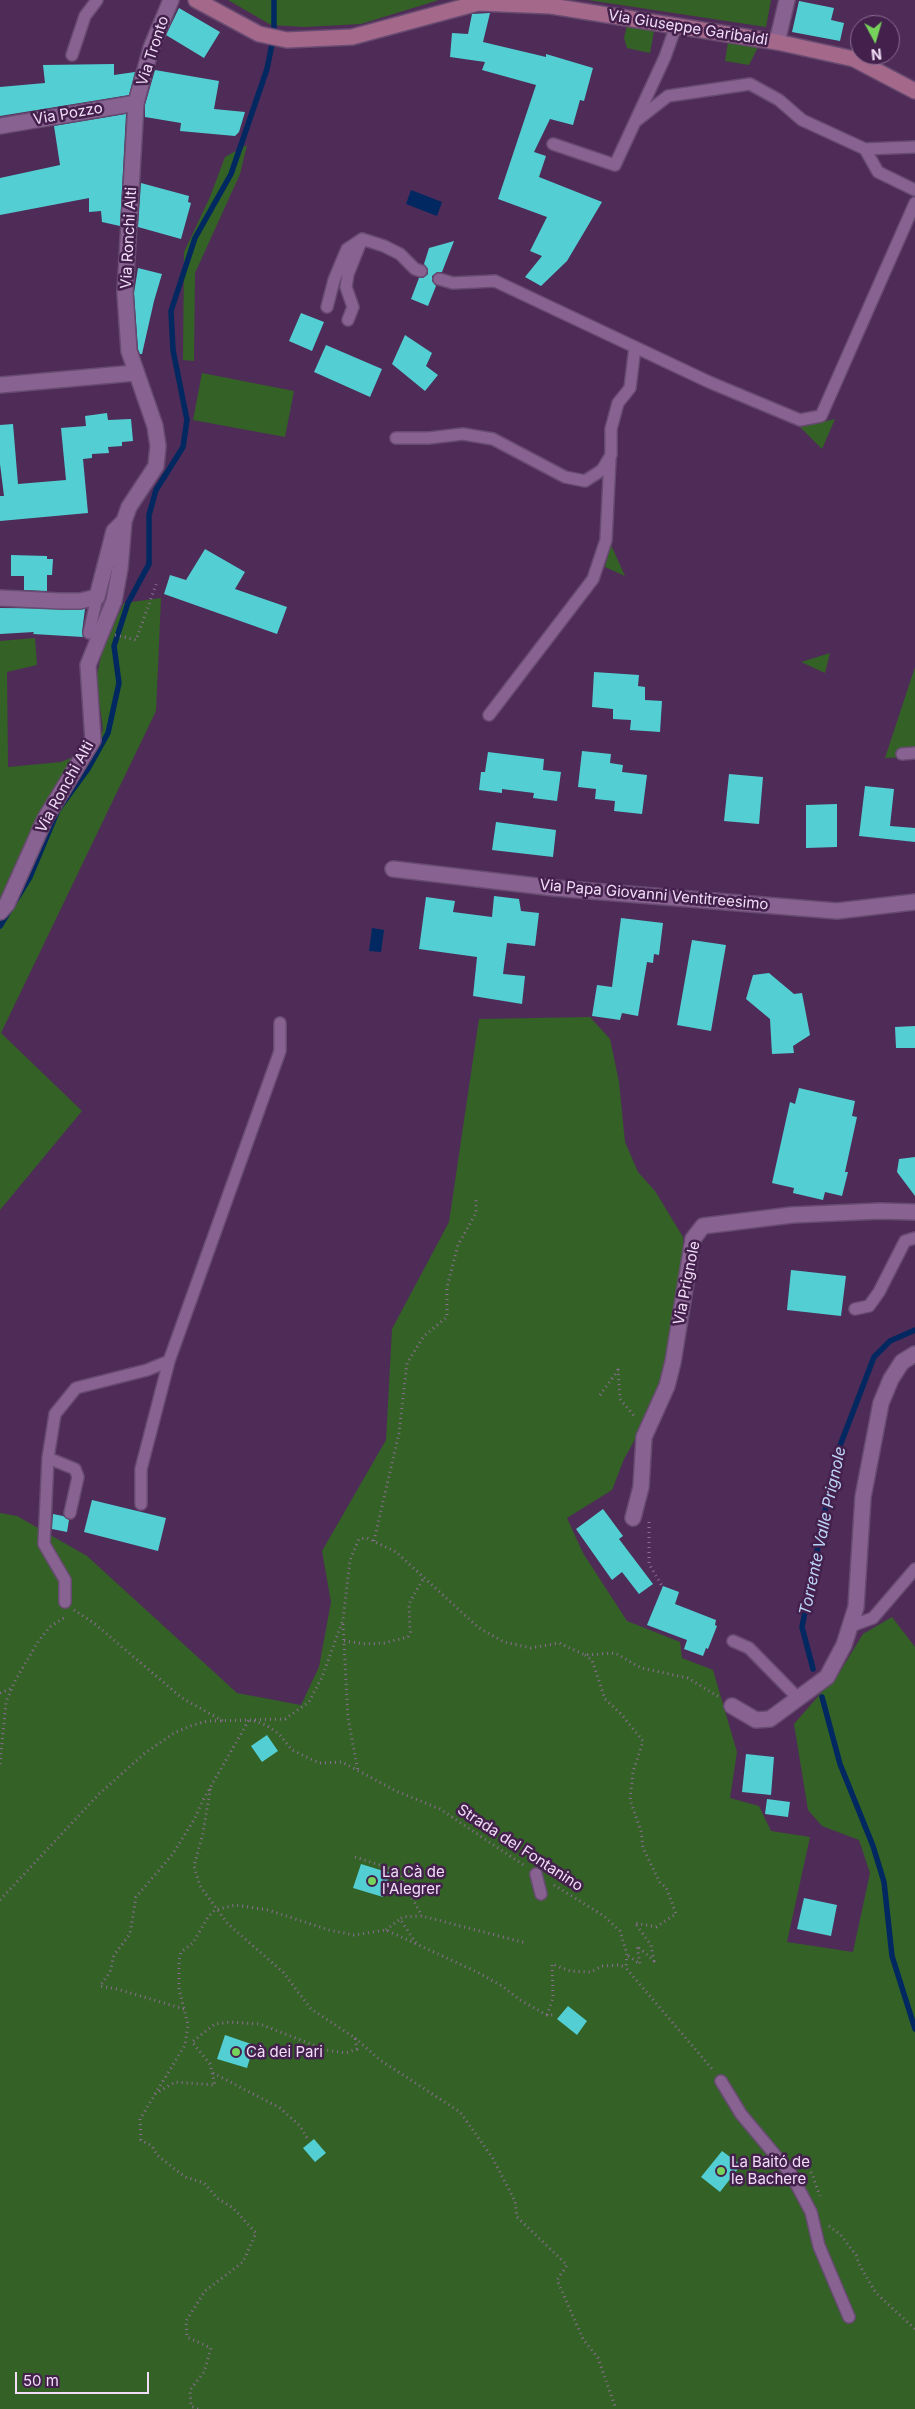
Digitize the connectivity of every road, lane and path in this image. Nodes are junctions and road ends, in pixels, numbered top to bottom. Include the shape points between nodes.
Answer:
1 (97, 0) edge
2 (170, 0) edge
3 (196, 0) edge
4 (787, 0) edge
5 (676, 26) junction
6 (777, 42) junction
7 (72, 55) dead end
8 (915, 91) edge
9 (136, 103) junction
10 (636, 121) junction
11 (0, 126) edge
12 (553, 144) dead end
13 (915, 147) edge
14 (864, 149) junction
15 (915, 190) edge
16 (915, 203) edge
17 (362, 239) junction
18 (421, 271) dead end
19 (439, 279) dead end
20 (327, 307) dead end
21 (348, 320) dead end
22 (635, 347) junction
23 (135, 373) junction
24 (0, 385) edge
25 (396, 438) dead end
26 (611, 455) junction
27 (124, 521) junction
28 (157, 582) dead end
29 (97, 597) junction
30 (0, 598) edge
31 (89, 633) dead end
32 (136, 640) dead end
33 (489, 715) dead end
34 (915, 753) edge
35 (902, 754) dead end
36 (393, 868) dead end
37 (915, 902) edge
38 (0, 912) edge
39 (280, 1023) dead end
40 (476, 1198) dead end
41 (915, 1212) edge
42 (915, 1238) edge
43 (855, 1309) dead end
44 (915, 1354) edge
45 (169, 1361) junction
46 (600, 1395) dead end
47 (644, 1437) junction
48 (48, 1458) junction
49 (141, 1504) dead end
50 (649, 1512) dead end
51 (70, 1513) dead end
52 (633, 1518) dead end
53 (374, 1541) junction
54 (915, 1569) edge
55 (424, 1577) junction
56 (662, 1586) dead end
57 (64, 1602) dead end
58 (343, 1620) junction
59 (851, 1626) junction
60 (344, 1641) junction
61 (732, 1641) dead end
62 (585, 1654) junction
63 (12, 1688) junction
64 (0, 1693) edge
65 (798, 1698) junction
66 (732, 1706) joint
67 (248, 1720) junction
68 (225, 1722) junction
69 (0, 1764) edge
70 (358, 1772) junction
71 (211, 1784) junction
72 (355, 1857) dead end
73 (536, 1874) junction
74 (541, 1894) dead end
75 (0, 1900) edge
76 (215, 1910) junction
77 (422, 1916) junction
78 (400, 1919) junction
79 (386, 1930) junction
80 (416, 1943) junction
81 (526, 1943) dead end
82 (627, 1954) junction
83 (626, 1968) junction
84 (184, 2009) junction
85 (547, 2015) junction
86 (555, 2015) dead end
87 (355, 2038) junction
88 (213, 2073) junction
89 (718, 2076) joint
90 (153, 2095) junction
91 (307, 2138) dead end
92 (811, 2212) junction
93 (849, 2317) dead end
94 (915, 2329) edge
95 (198, 2409) edge
96 (616, 2409) edge

1 - 7 lane via 85,16
2 - 9 street, Via Tronto via 151,48
3 - 5 street, Via Giuseppe Garibaldi via 259,34 287,40 352,37 478,4 551,6
4 - 6 street
5 - 6 street, Via Giuseppe Garibaldi
5 - 10 lane
6 - 8 street, Via Giuseppe Garibaldi via 854,59
9 - 11 street, Via Pozzo
9 - 23 street, Via Ronchi Alti via 125,293
10 - 12 lane via 616,165
10 - 14 lane via 668,96 750,84 779,100 802,120
13 - 14 lane
14 - 15 lane via 878,172
16 - 22 lane via 821,416 800,420
17 - 18 lane via 400,254
17 - 20 lane via 347,249
17 - 21 lane via 348,274 346,287 354,307
19 - 22 lane via 453,283 495,280
22 - 26 lane via 630,388 618,403 611,429
23 - 24 street
23 - 27 street, Via Ronchi Alti via 155,426 158,446 156,466 129,507
25 - 26 lane via 464,434 493,439 565,477 585,480 602,470
26 - 33 lane via 606,540 593,579
27 - 29 street via 114,531
27 - 38 street, Via Ronchi Alti via 114,601 88,665 93,740 45,819 7,904
28 - 32 path
29 - 30 street via 80,601
29 - 31 lane
34 - 35 lane
36 - 37 street, Via Papa Giovanni Ventitreesimo via 554,888 838,910
39 - 45 lane via 280,1051
40 - 53 path via 476,1213 458,1244 447,1287 446,1317 424,1336 407,1362 399,1433
41 - 47 street, Via Prignole via 792,1215 703,1226 694,1239 667,1386
42 - 43 lane via 905,1241 869,1306
44 - 59 street via 902,1362 881,1403 863,1497 856,1608
45 - 48 lane via 76,1388 56,1414
45 - 49 lane via 141,1469
46 - 47 path via 618,1370 620,1399 638,1420
47 - 52 street, Via Prignole via 641,1487
48 - 51 lane via 74,1469 78,1476
48 - 57 lane via 44,1544 65,1580
50 - 56 path via 649,1564
53 - 55 path via 396,1552
53 - 58 path via 360,1539 355,1546 350,1560
54 - 59 lane via 873,1618
55 - 60 path via 409,1604 408,1637 384,1643
55 - 62 path via 479,1628 504,1642 531,1648 559,1642
58 - 60 path
58 - 67 path via 322,1677 308,1702 285,1719
59 - 65 street via 827,1677
60 - 70 path via 348,1718
61 - 65 lane via 749,1648
62 - 66 path via 615,1653 641,1668 688,1678
62 - 82 path via 592,1660 605,1699 643,1741 633,1772 630,1800 641,1831 643,1848 660,1883 666,1887 676,1914 656,1926 635,1923 650,1945 654,1961 637,1946 640,1964
63 - 64 path
63 - 68 path via 39,1640 51,1626 76,1611 96,1624 182,1698
63 - 69 path via 6,1702
65 - 66 street via 770,1719 756,1720
67 - 68 path
67 - 70 path, Strada del Fontanino via 266,1725 279,1734 292,1750 319,1763 342,1762
67 - 71 path
68 - 75 path via 208,1721 193,1725 174,1733 145,1753 99,1794
70 - 73 path, Strada del Fontanino via 440,1809
71 - 76 path via 194,1866 200,1886
71 - 84 path via 172,1855 136,1897 130,1934 114,1955 110,1972 100,1986
72 - 77 path via 399,1874
73 - 74 lane
73 - 82 path, Strada del Fontanino via 604,1916 620,1931
76 - 79 path via 235,1905 268,1910 354,1935
76 - 84 path via 193,1944 182,1952 177,1978
76 - 87 path via 283,1972 311,2009
77 - 78 path
77 - 81 path
78 - 79 path
78 - 80 path
79 - 80 path
80 - 85 path via 477,1972
82 - 83 path, Strada del Fontanino
83 - 85 path via 620,1965 602,1966 591,1972 570,1971 552,1964 553,1998
83 - 89 path
84 - 90 path via 188,2025 185,2045
85 - 86 path
87 - 88 path via 357,2049 346,2053 302,2042 260,2024 215,2024 192,2042 210,2064
87 - 96 path via 380,2060 460,2112 492,2157 515,2201 517,2217 567,2265 557,2280 583,2339 598,2358
88 - 90 path via 215,2085 175,2082
88 - 91 path via 280,2108 300,2126
89 - 92 lane via 741,2114 792,2174
90 - 95 path via 140,2120 141,2140 185,2177 204,2182 256,2233 243,2262 205,2291 186,2321 188,2337 211,2348 204,2372 190,2390 192,2406
92 - 93 lane via 819,2246
92 - 94 path via 840,2234 856,2255 876,2293

